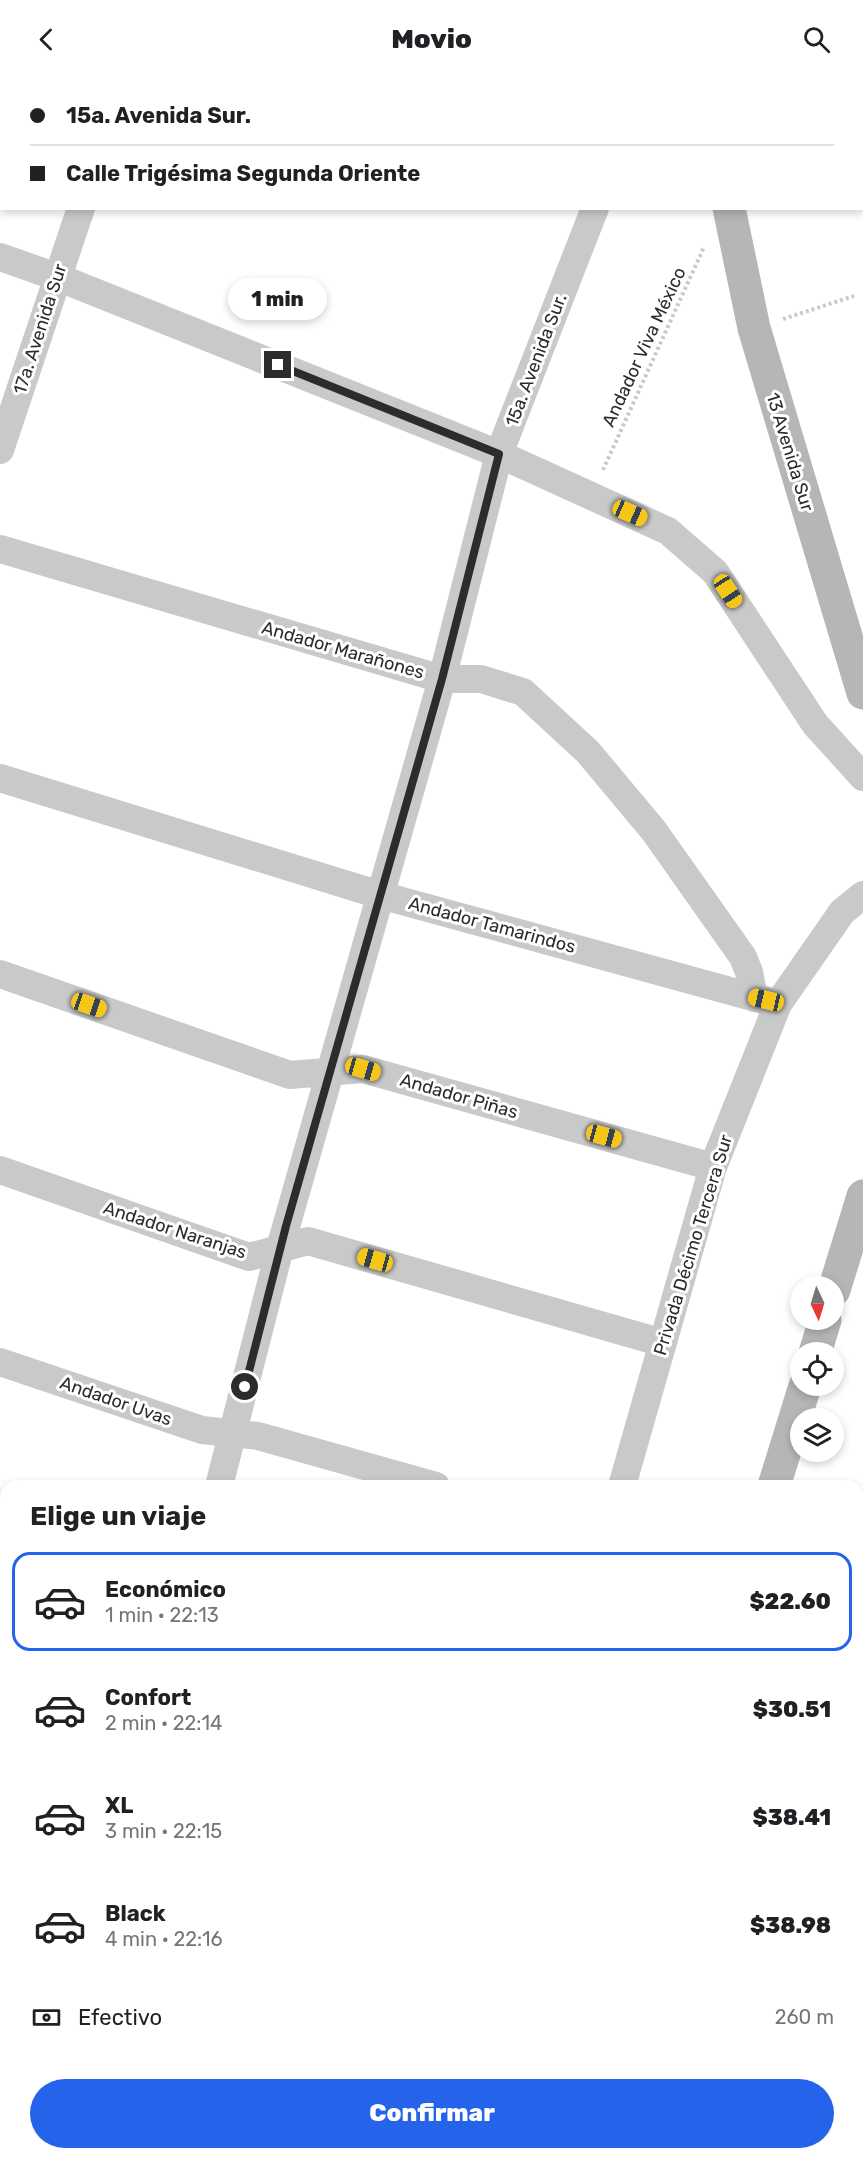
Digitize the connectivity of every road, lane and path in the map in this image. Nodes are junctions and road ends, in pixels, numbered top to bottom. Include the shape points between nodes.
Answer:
1 (80, 210) edge
2 (594, 210) edge
3 (729, 210) edge
4 (707, 240) dead end
5 (0, 257) edge
6 (57, 277) junction
7 (854, 296) dead end
8 (754, 328) junction
9 (0, 450) edge
10 (499, 454) junction
11 (591, 496) junction
12 (0, 549) edge
13 (442, 679) junction
14 (863, 693) edge
15 (863, 777) edge
16 (0, 778) edge
17 (380, 895) junction
18 (863, 895) edge
19 (0, 974) edge
20 (766, 1001) junction
21 (330, 1071) junction
22 (713, 1167) junction
23 (0, 1170) edge
24 (863, 1196) edge
25 (280, 1248) junction
26 (838, 1276) edge
27 (663, 1343) junction
28 (0, 1362) edge
29 (802, 1396) edge
30 (234, 1433) junction
31 (221, 1480) edge
32 (415, 1480) edge
33 (624, 1480) edge
34 (776, 1480) edge

1 - 6 street, 17a. Avenida Sur
2 - 10 street, 15a. Avenida Sur.
3 - 8 street, 13 Avenida Sur
4 - 11 path, Andador Viva México
5 - 6 street
6 - 9 street, 17a. Avenida Sur
6 - 10 street
7 - 8 path
8 - 14 street, 13 Avenida Sur
10 - 11 street
10 - 13 street, 15a. Avenida Sur.
11 - 15 street via 668,531 716,572 815,724
12 - 13 street, Andador Marañones
13 - 17 street, 15a. Avenida Sur.
13 - 20 street, Andador Marañones via 481,679 523,692 588,752 654,831 743,957
16 - 17 street, Andador Tamarindos
17 - 20 street, Andador Tamarindos
17 - 21 street, 15a. Avenida Sur.
18 - 20 street, Privada Décimo Tercera Sur via 842,912
19 - 21 street, Andador Piñas via 290,1075
20 - 22 street, Privada Décimo Tercera Sur
21 - 22 street, Andador Piñas via 363,1069
21 - 25 street, 15a. Avenida Sur.
22 - 27 street, Privada Décimo Tercera Sur
23 - 25 street, Andador Naranjas via 249,1257
24 - 26 street
25 - 27 street, Andador Naranjas via 308,1241
25 - 30 street, 15a. Avenida Sur.
27 - 33 street, Privada Décimo Tercera Sur
28 - 30 street, Andador Uvas via 202,1430
29 - 34 street
30 - 31 street, 15a. Avenida Sur.
30 - 32 street, Andador Uvas via 258,1436

